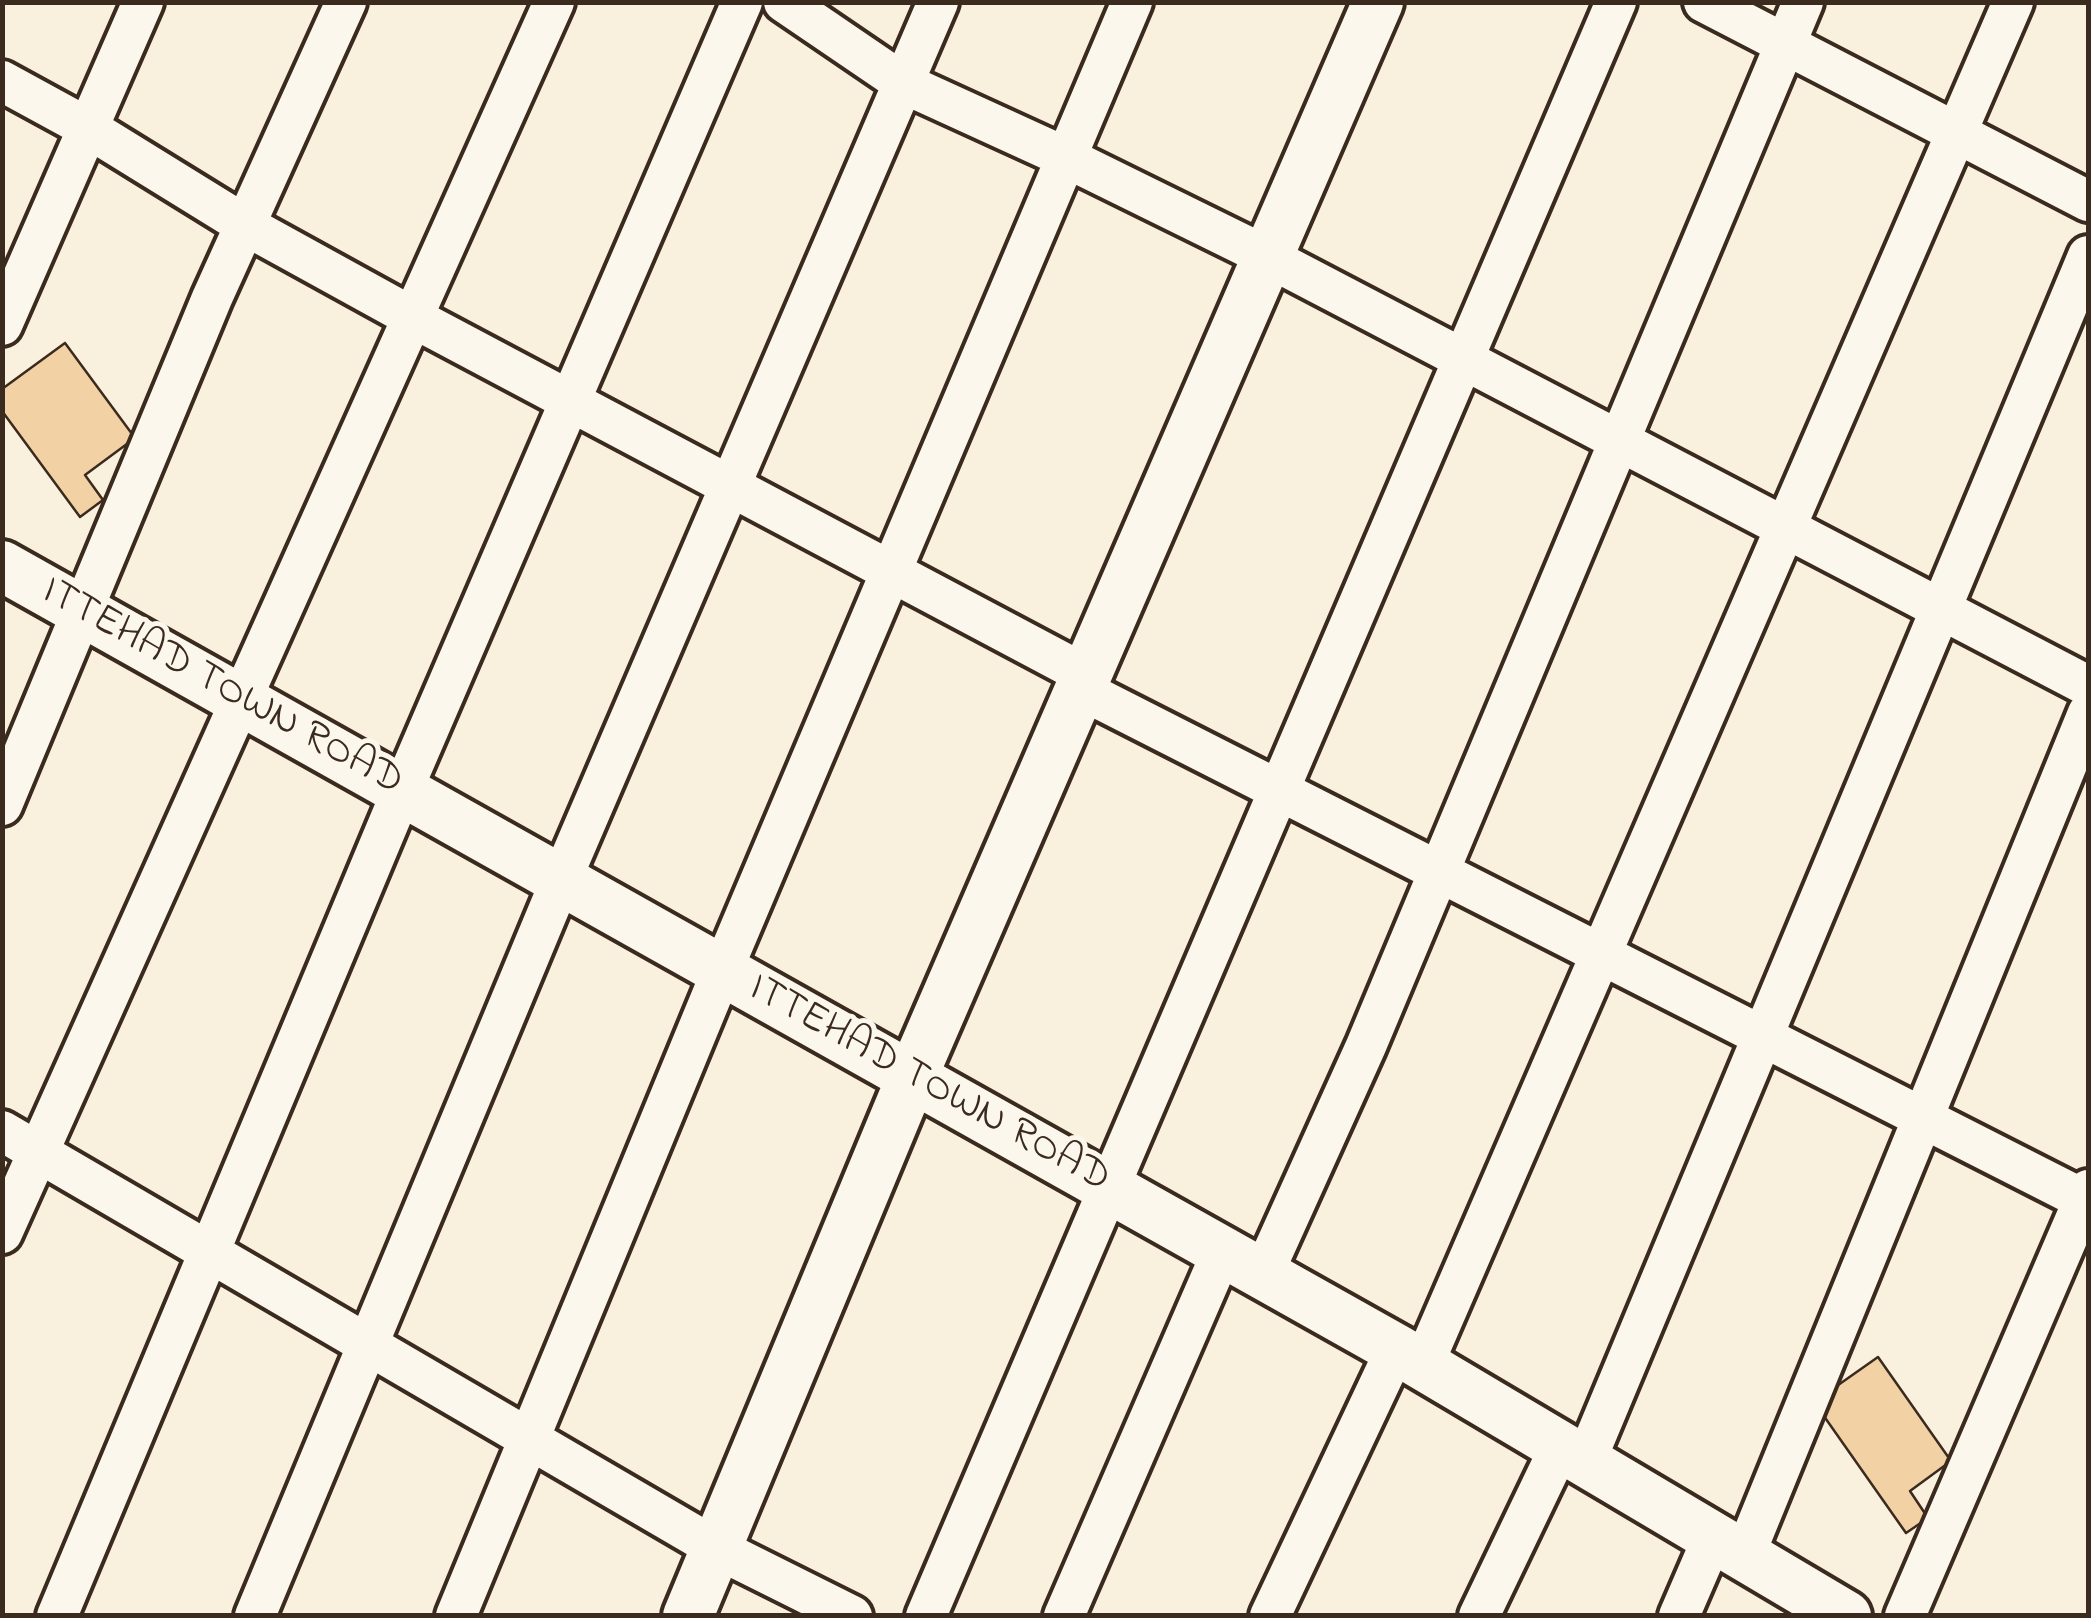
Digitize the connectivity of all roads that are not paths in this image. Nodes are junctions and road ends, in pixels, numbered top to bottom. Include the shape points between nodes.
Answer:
1 (144, 2) edge
2 (346, 2) edge
3 (554, 2) edge
4 (742, 2) edge
5 (784, 2) edge
6 (938, 2) edge
7 (1132, 2) edge
8 (1378, 2) edge
9 (1616, 2) edge
10 (1704, 2) edge
11 (1802, 2) edge
12 (2014, 2) edge
13 (1785, 44) junction
14 (2, 80) edge
15 (903, 84) junction
16 (88, 128) junction
17 (1956, 133) junction
18 (1067, 158) junction
19 (2088, 201) edge
20 (245, 224) junction
21 (1268, 256) junction
22 (2088, 256) edge
23 (412, 317) junction
24 (2, 324) edge
25 (1464, 359) junction
26 (569, 402) junction
27 (1620, 441) junction
28 (729, 488) junction
29 (1786, 528) junction
30 (2, 566) edge
31 (892, 573) junction
32 (1941, 609) junction
33 (84, 612) junction
34 (1083, 682) junction
35 (2088, 686) edge
36 (240, 700) junction
37 (2088, 713) edge
38 (402, 790) junction
39 (1278, 790) junction
40 (2, 805) edge
41 (1438, 871) junction
42 (561, 880) junction
43 (1600, 954) junction
44 (722, 971) junction
45 (1763, 1037) junction
46 (912, 1077) junction
47 (1923, 1118) junction
48 (2, 1131) edge
49 (38, 1152) junction
50 (1109, 1187) junction
51 (2087, 1198) edge
52 (2, 1234) edge
53 (209, 1252) junction
54 (1243, 1263) junction
55 (368, 1344) junction
56 (1409, 1357) junction
57 (529, 1439) junction
58 (1573, 1452) junction
59 (1730, 1544) junction
60 (716, 1548) junction
61 (57, 1616) edge
62 (255, 1616) edge
63 (456, 1616) edge
64 (688, 1616) edge
65 (852, 1616) edge
66 (926, 1616) edge
67 (1064, 1616) edge
68 (1270, 1616) edge
69 (1479, 1616) edge
70 (1678, 1616) edge
71 (1846, 1616) edge
72 (1905, 1616) edge

1 - 16 street
2 - 20 street
3 - 23 street
4 - 26 street
5 - 15 street
6 - 15 street
7 - 18 street
8 - 21 street
9 - 25 street
10 - 13 street
11 - 13 street
12 - 17 street
13 - 17 street
13 - 27 street
14 - 16 street
15 - 18 street
15 - 28 street
16 - 20 street
16 - 24 street
17 - 19 street
17 - 29 street
18 - 21 street
18 - 31 street
20 - 23 street
20 - 33 street
21 - 25 street
21 - 34 street
22 - 32 street
23 - 26 street
23 - 36 street
25 - 27 street
25 - 39 street
26 - 28 street
26 - 38 street
27 - 29 street
27 - 41 street
28 - 31 street
28 - 42 street
29 - 32 street
29 - 43 street
30 - 33 street, ITTEHAD TOWN ROAD
31 - 34 street
31 - 44 street
32 - 35 street
32 - 45 street
33 - 36 street, ITTEHAD TOWN ROAD
33 - 40 street
34 - 39 street
34 - 46 street
36 - 38 street, ITTEHAD TOWN ROAD
36 - 49 street
37 - 47 street
38 - 42 street, ITTEHAD TOWN ROAD
38 - 53 street
39 - 41 street
39 - 50 street
41 - 43 street
41 - 54 street via 1366,1046
42 - 44 street, ITTEHAD TOWN ROAD
42 - 55 street
43 - 45 street
43 - 56 street
44 - 46 street, ITTEHAD TOWN ROAD
44 - 57 street
45 - 47 street
45 - 58 street
46 - 50 street, ITTEHAD TOWN ROAD
46 - 60 street
47 - 51 street
47 - 59 street
48 - 49 street
49 - 52 street
49 - 53 street
50 - 54 street, ITTEHAD TOWN ROAD
50 - 66 street
51 - 72 street
53 - 55 street
53 - 61 street
54 - 56 street, ITTEHAD TOWN ROAD
54 - 67 street
55 - 57 street
55 - 62 street
56 - 58 street, ITTEHAD TOWN ROAD
56 - 68 street
57 - 60 street
57 - 63 street
58 - 59 street, ITTEHAD TOWN ROAD
58 - 69 street
59 - 70 street
59 - 71 street, ITTEHAD TOWN ROAD
60 - 64 street
60 - 65 street

